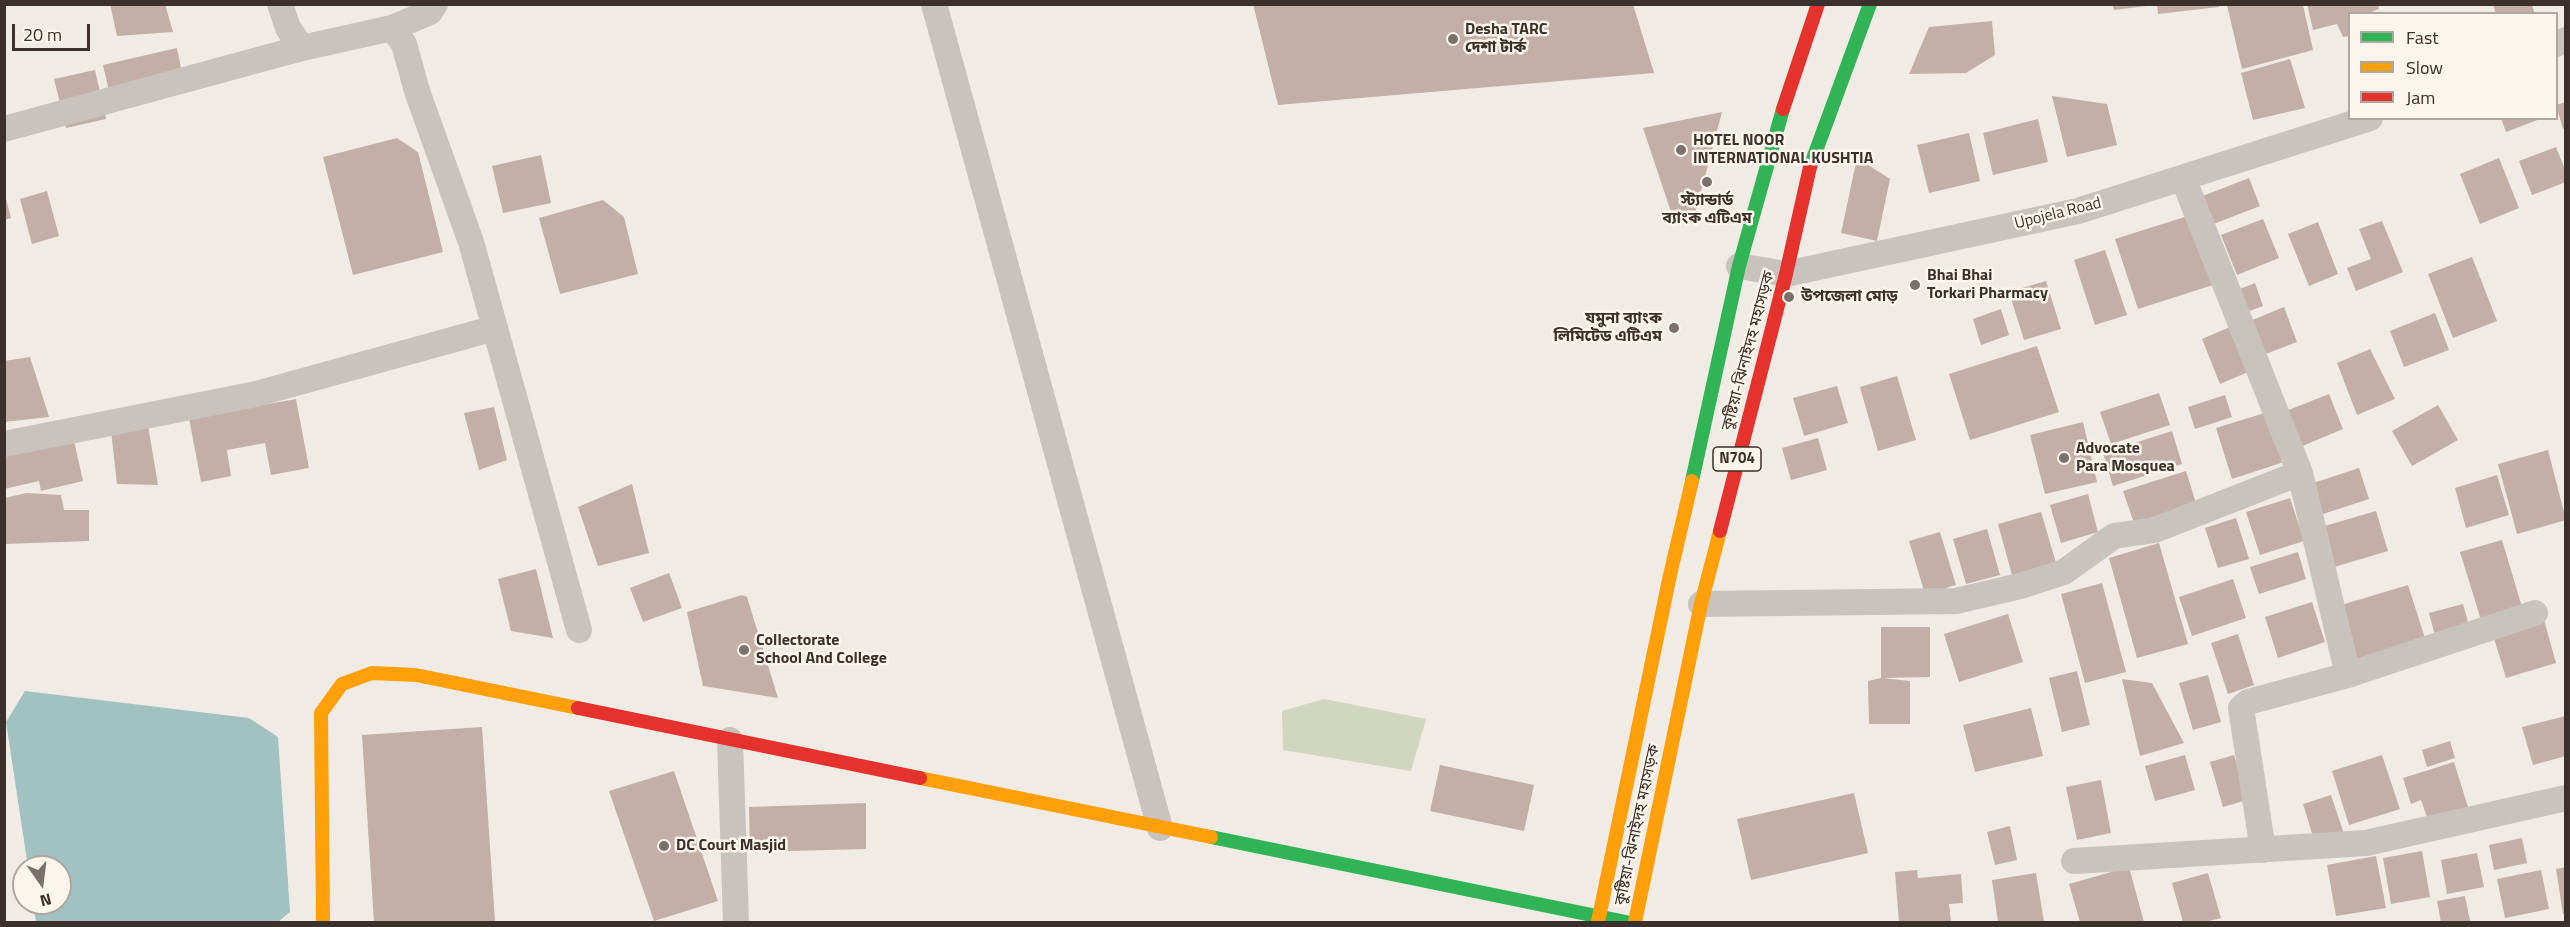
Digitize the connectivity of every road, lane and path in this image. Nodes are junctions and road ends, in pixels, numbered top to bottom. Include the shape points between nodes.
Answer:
1 (280, 4) edge
2 (435, 4) edge
3 (934, 4) edge
4 (1818, 4) edge
5 (1870, 4) edge
6 (392, 28) junction
7 (302, 48) junction
8 (2364, 120) edge
9 (4, 129) edge
10 (2183, 178) junction
11 (1739, 266) junction
12 (1786, 274) junction
13 (495, 328) junction
14 (4, 444) edge
15 (2300, 474) junction
16 (1701, 604) junction
17 (2535, 613) dead end
18 (579, 630) dead end
19 (2348, 675) junction
20 (730, 740) junction
21 (2565, 798) edge
22 (1160, 828) junction
23 (2263, 850) junction
24 (2074, 861) dead end
25 (1599, 920) edge
26 (323, 922) edge
27 (736, 922) edge
28 (1626, 922) edge
29 (1635, 922) edge

1 - 7 street via 288,28
2 - 6 street via 430,12
3 - 22 street
4 - 11 main road, কুষ্টিয়া-ঝিনাইদহ মহাসড়ক / N704 via 1770,148
5 - 12 main road, কুষ্টিয়া-ঝিনাইদহ মহাসড়ক / N704 via 1812,158
6 - 7 street
6 - 13 street via 404,44 471,243
7 - 9 street
8 - 10 street, Upojela Road
10 - 12 street, Upojela Road via 2078,211
10 - 15 street
11 - 12 street, Upojela Road
11 - 25 main road, কুষ্টিয়া-ঝিনাইদহ মহাসড়ক / N704
12 - 16 main road, কুষ্টিয়া-ঝিনাইদহ মহাসড়ক / N704
13 - 14 street via 255,394
13 - 18 street
15 - 16 street via 2154,530 2114,536 2064,572 1956,601
15 - 19 street
16 - 29 main road, কুষ্টিয়া-ঝিনাইদহ মহাসড়ক / N704
17 - 19 street
19 - 23 street via 2248,702 2241,708
20 - 22 main road
20 - 26 main road via 416,675 372,673 342,684 321,713
20 - 27 street
21 - 23 street via 2366,843
22 - 25 main road
23 - 24 street
25 - 28 main road

